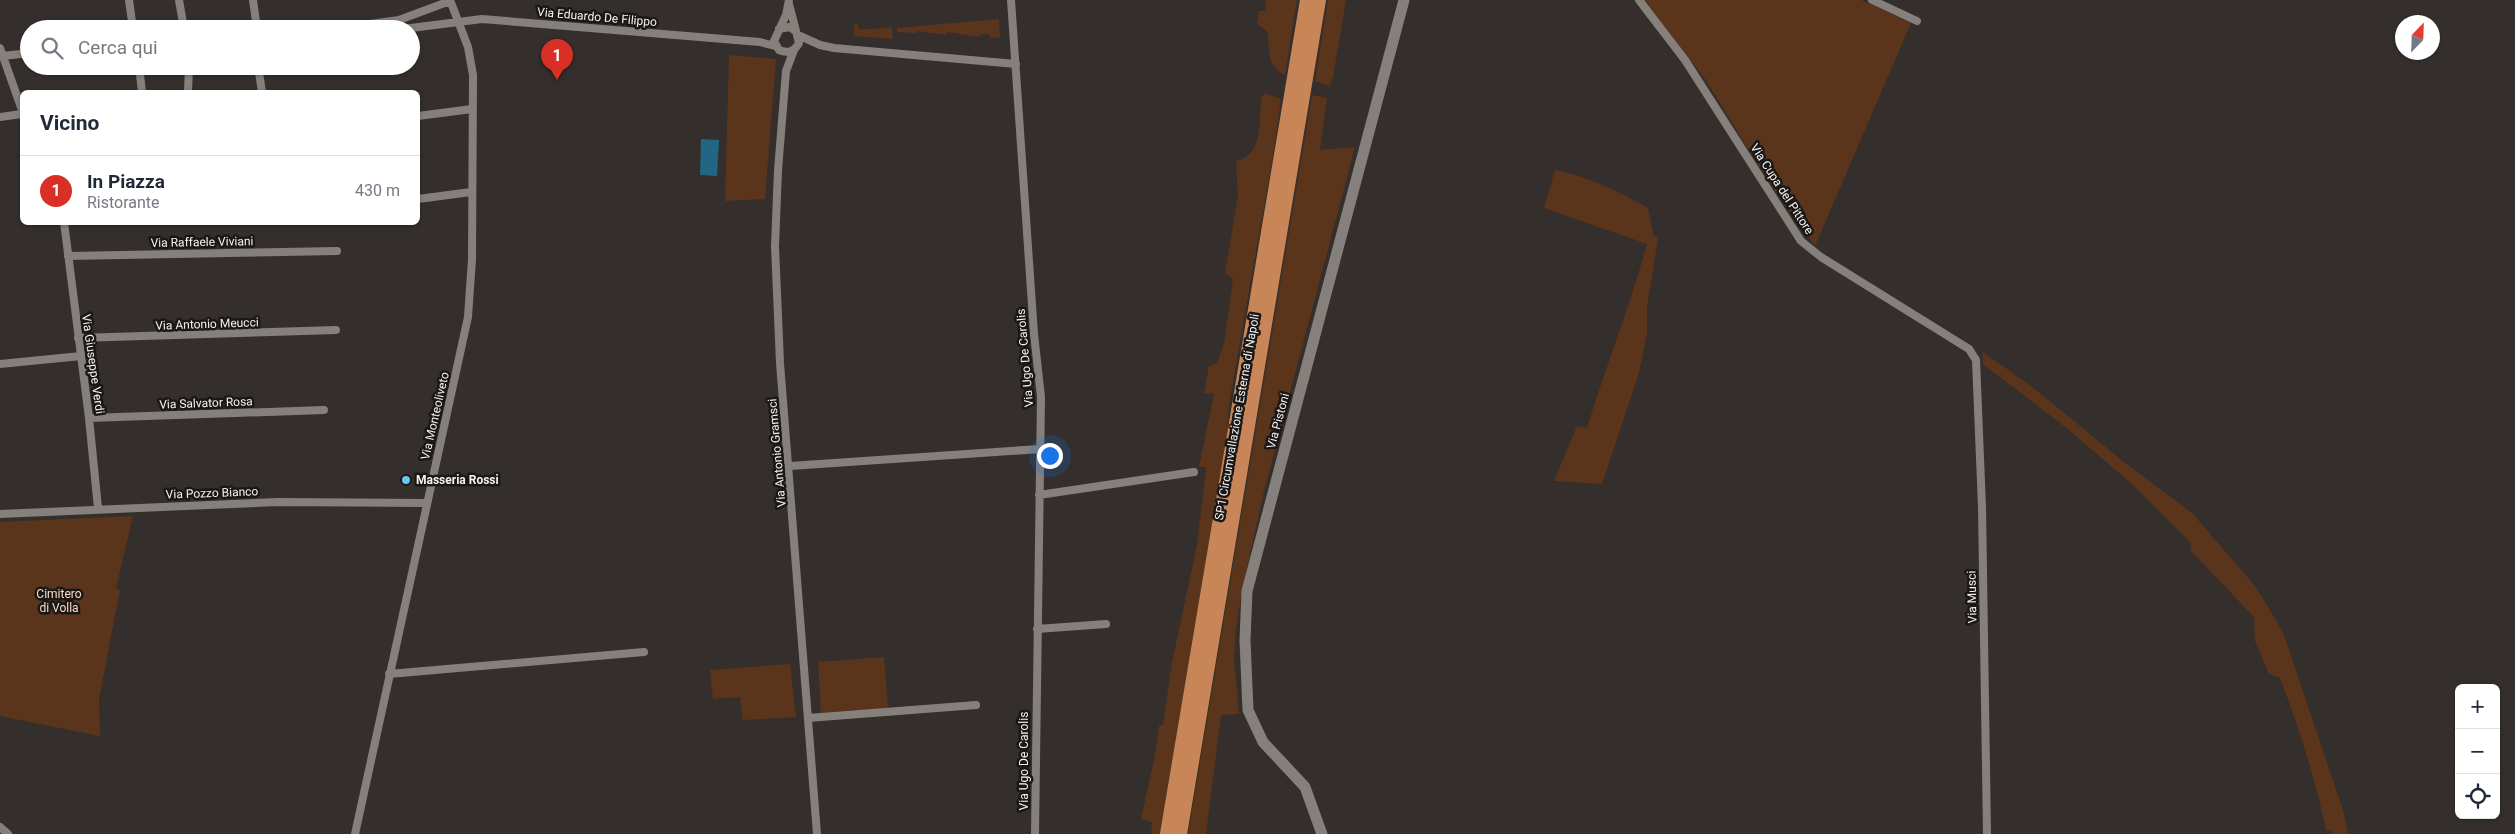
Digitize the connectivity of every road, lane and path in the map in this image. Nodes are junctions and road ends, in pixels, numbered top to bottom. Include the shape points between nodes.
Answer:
1 (129, 0) edge
2 (179, 0) edge
3 (253, 0) edge
4 (450, 0) edge
5 (1011, 0) edge
6 (1307, 0) edge
7 (1319, 0) edge
8 (1404, 0) edge
9 (1639, 0) edge
10 (1872, 0) edge
11 (789, 2) edge
12 (132, 20) edge
13 (182, 20) edge
14 (256, 20) edge
15 (399, 20) edge
16 (458, 21) junction
17 (1917, 21) dead end
18 (420, 27) edge
19 (779, 29) junction
20 (797, 33) junction
21 (774, 36) junction
22 (760, 42) junction
23 (816, 43) junction
24 (0, 48) edge
25 (777, 48) junction
26 (795, 49) junction
27 (20, 54) edge
28 (3, 56) junction
29 (1016, 64) junction
30 (786, 71) junction
31 (141, 75) edge
32 (189, 75) edge
33 (259, 75) edge
34 (142, 90) edge
35 (188, 90) edge
36 (262, 90) edge
37 (20, 104) edge
38 (472, 109) junction
39 (20, 114) edge
40 (420, 116) edge
41 (0, 117) edge
42 (471, 192) junction
43 (420, 199) edge
44 (64, 225) edge
45 (337, 251) dead end
46 (68, 256) junction
47 (336, 330) dead end
48 (78, 338) junction
49 (81, 356) junction
50 (1976, 360) joint
51 (0, 364) edge
52 (324, 410) dead end
53 (89, 418) junction
54 (1040, 449) junction
55 (790, 466) junction
56 (1194, 472) dead end
57 (1039, 495) junction
58 (426, 503) junction
59 (98, 508) junction
60 (0, 514) edge
61 (1106, 624) dead end
62 (1037, 629) junction
63 (644, 652) dead end
64 (390, 674) junction
65 (976, 705) dead end
66 (808, 718) junction
67 (0, 827) edge
68 (8, 834) edge
69 (355, 834) edge
70 (817, 834) edge
71 (1035, 834) edge
72 (1167, 834) edge
73 (1180, 834) edge
74 (1322, 834) edge
75 (1988, 834) edge

1 - 12 street
2 - 13 street
3 - 14 street
4 - 15 street
4 - 16 street, Via Monteoliveto
5 - 29 street, Via Ugo De Carolis
6 - 72 highway, SP1 Circumvallazione Esterna di Napoli
7 - 73 highway, SP1 Circumvallazione Esterna di Napoli
8 - 74 street, Via Pistoni via 1248,592 1244,640 1248,710 1263,742 1305,787
9 - 50 street, Via Cupa del Pittore via 1685,60 1801,241 1821,257 1970,349
10 - 17 street
11 - 19 street
11 - 20 street
16 - 18 street, Via Eduardo De Filippo
16 - 22 street, Via Eduardo De Filippo via 482,18
16 - 38 street, Via Monteoliveto via 472,60
19 - 20 street via 788,27
19 - 21 street
20 - 23 street
20 - 26 street
21 - 22 street, Via Eduardo De Filippo
21 - 25 street
22 - 25 street, Via Eduardo De Filippo
23 - 26 street
23 - 29 street via 849,50
24 - 28 street
25 - 26 street via 788,52
25 - 30 street, Via Antonio Gramsci
26 - 30 street, Via Antonio Gramsci
27 - 28 street
28 - 37 street
29 - 54 street, Via Ugo De Carolis via 1041,397
30 - 55 street, Via Antonio Gramsci via 775,246 780,362
31 - 34 street
32 - 35 street
33 - 36 street
38 - 40 street
38 - 42 street, Via Monteoliveto
39 - 41 street
42 - 43 street
42 - 58 street, Via Monteoliveto via 472,259 467,323
44 - 46 street, Via Giuseppe Verdi
45 - 46 street, Via Raffaele Viviani
46 - 48 street, Via Giuseppe Verdi
47 - 48 street, Via Antonio Meucci
48 - 49 street, Via Giuseppe Verdi
49 - 51 street
49 - 53 street, Via Giuseppe Verdi
50 - 75 street, Via Musci
52 - 53 street, Via Salvator Rosa
53 - 59 street, Via Giuseppe Verdi
54 - 55 street
54 - 57 street, Via Ugo De Carolis
55 - 66 street, Via Antonio Gramsci
56 - 57 street
57 - 62 street, Via Ugo De Carolis
58 - 59 street, Via Pozzo Bianco via 278,502
58 - 64 street, Via Monteoliveto
59 - 60 street, Via Pozzo Bianco
61 - 62 street
62 - 71 street, Via Ugo De Carolis
63 - 64 street
64 - 69 street, Via Monteoliveto
65 - 66 street
66 - 70 street, Via Antonio Gramsci
67 - 68 street

